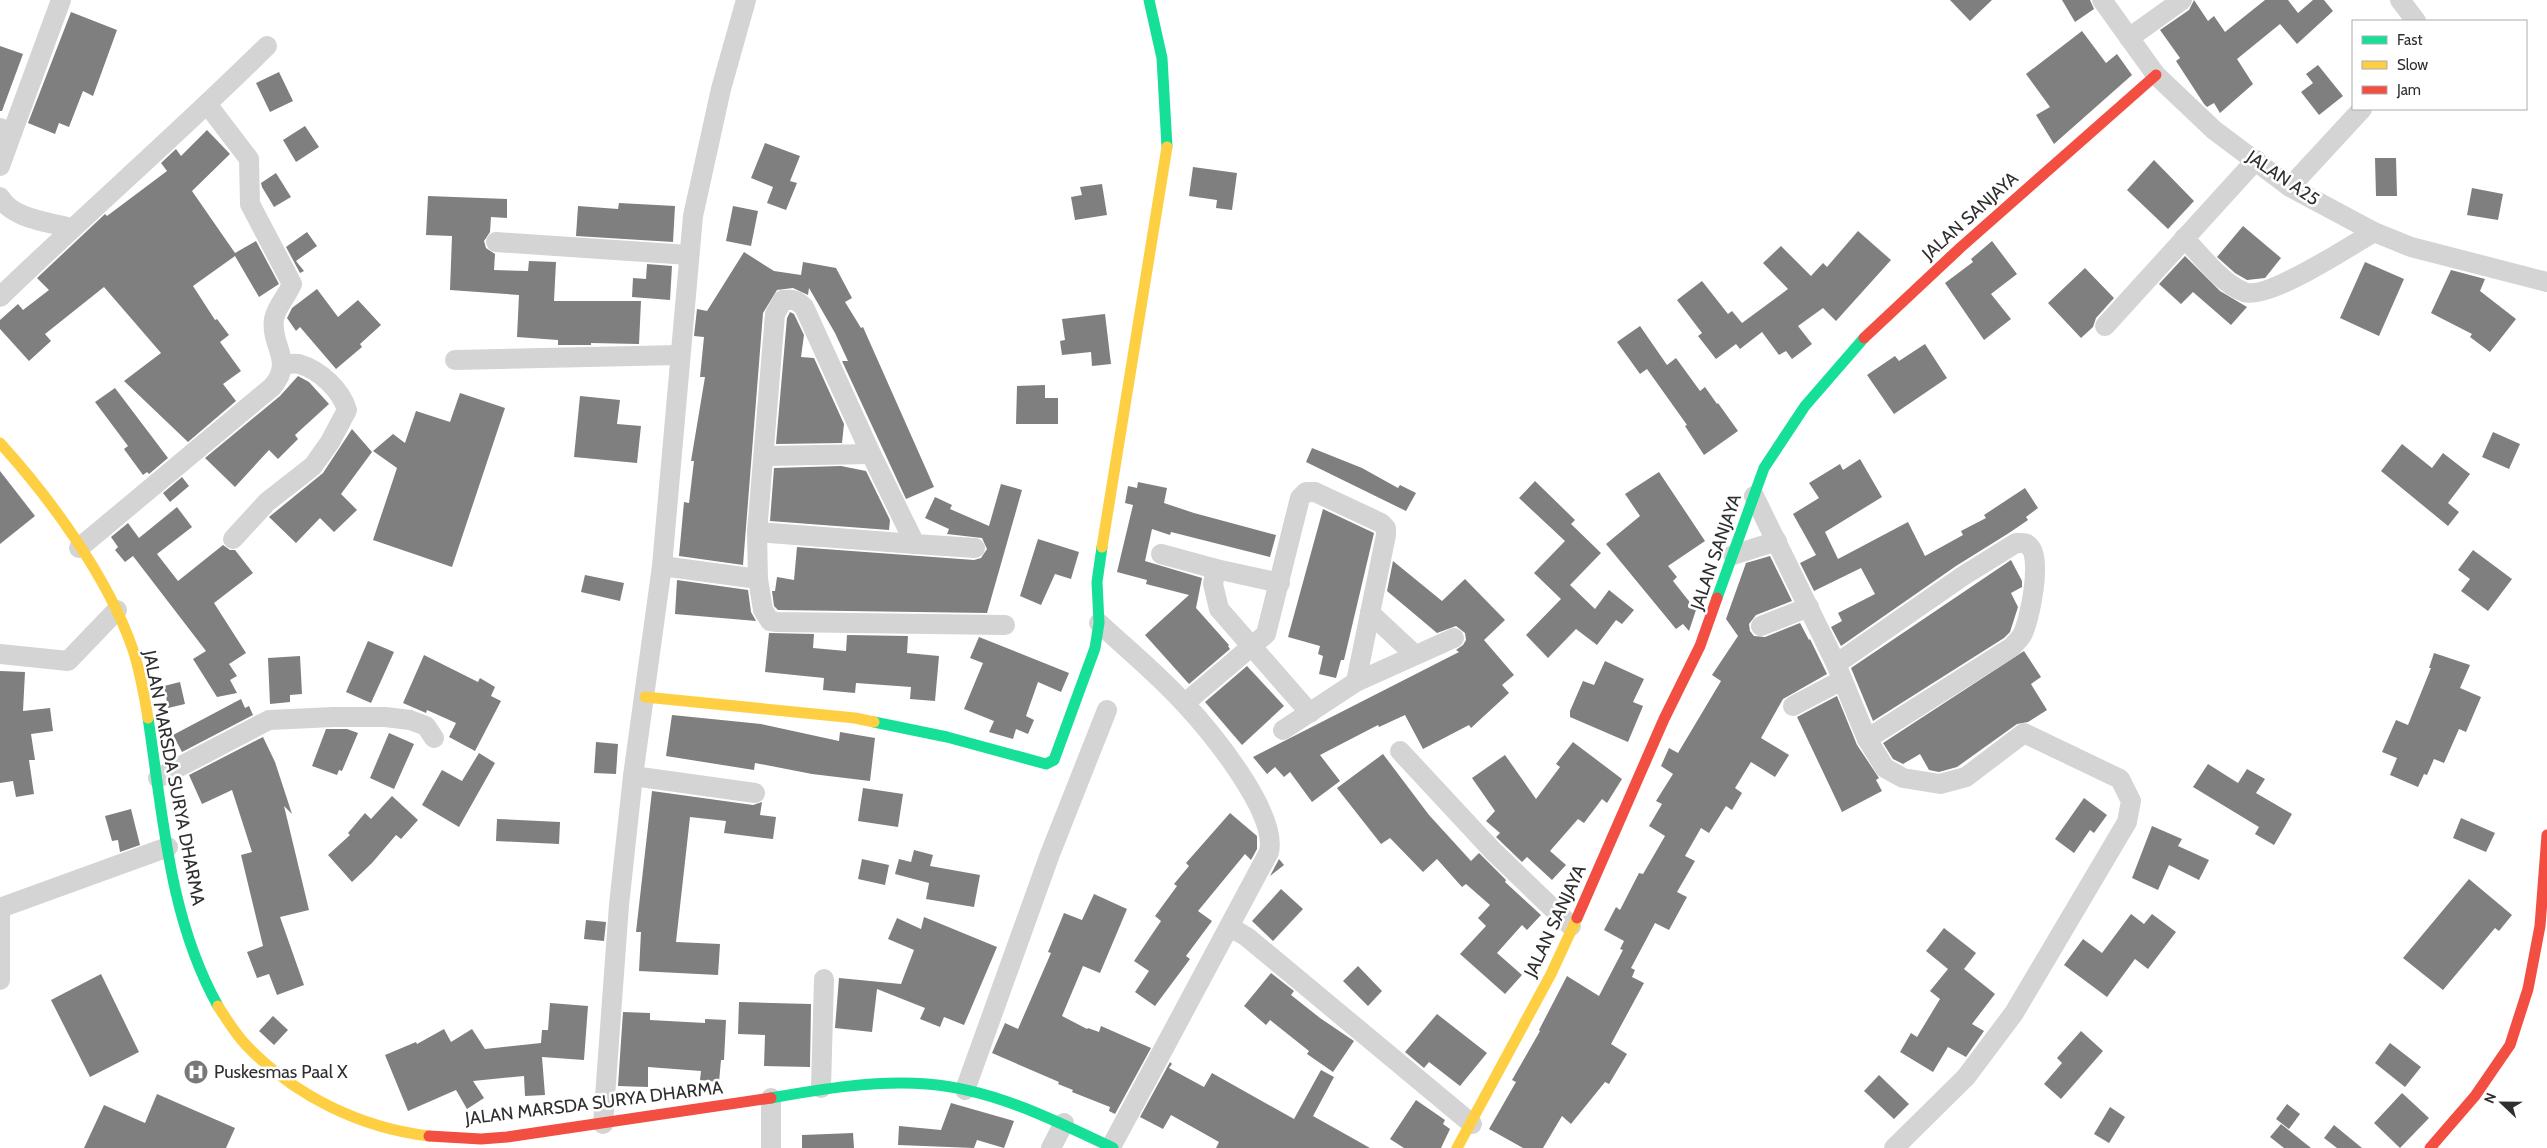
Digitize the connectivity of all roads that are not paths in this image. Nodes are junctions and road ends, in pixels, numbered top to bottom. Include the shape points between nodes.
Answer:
1 (61, 0) edge
2 (746, 0) edge
3 (1149, 0) edge
4 (2102, 0) edge
5 (2182, 0) edge
6 (2400, 0) edge
7 (2415, 20) edge
8 (2129, 38) junction
9 (267, 46) dead end
10 (2156, 75) junction
11 (207, 104) junction
12 (2361, 110) edge
13 (6, 130) edge
14 (2256, 160) junction
15 (0, 166) edge
16 (2290, 187) junction
17 (0, 197) edge
18 (72, 228) junction
19 (2374, 232) junction
20 (2184, 238) junction
21 (496, 242) dead end
22 (689, 255) junction
23 (2547, 282) edge
24 (0, 297) edge
25 (2104, 326) dead end
26 (680, 355) junction
27 (455, 360) dead end
28 (283, 365) junction
29 (0, 443) edge
30 (870, 454) junction
31 (765, 456) junction
32 (1754, 496) junction
33 (757, 532) junction
34 (233, 539) dead end
35 (1777, 541) junction
36 (915, 544) junction
37 (79, 548) junction
38 (975, 548) dead end
39 (1161, 554) dead end
40 (1733, 555) junction
41 (662, 566) junction
42 (1216, 569) junction
43 (758, 579) junction
44 (1280, 583) junction
45 (1809, 607) junction
46 (116, 610) junction
47 (1370, 612) junction
48 (1099, 623) junction
49 (1005, 625) dead end
50 (1760, 626) dead end
51 (1454, 638) dead end
52 (1251, 646) junction
53 (0, 654) edge
54 (1416, 655) junction
55 (1839, 672) junction
56 (1356, 682) junction
57 (645, 697) junction
58 (1185, 703) junction
59 (1793, 706) dead end
60 (1107, 710) dead end
61 (1310, 713) junction
62 (1282, 730) dead end
63 (434, 738) dead end
64 (1867, 739) junction
65 (1400, 752) dead end
66 (633, 776) junction
67 (158, 778) junction
68 (755, 793) dead end
69 (2547, 835) edge
70 (168, 847) junction
71 (0, 908) edge
72 (1572, 926) junction
73 (1230, 927) junction
74 (824, 979) dead end
75 (0, 980) edge
76 (821, 1088) junction
77 (965, 1090) junction
78 (771, 1098) junction
79 (1064, 1123) junction
80 (603, 1124) junction
81 (1472, 1124) junction
82 (771, 1148) edge
83 (1051, 1148) edge
84 (1112, 1148) edge
85 (1458, 1148) edge
86 (1894, 1148) edge
87 (2430, 1148) edge

1 - 13 street
2 - 22 street via 721,89 693,216
3 - 48 main road via 1160,45 1168,106 1167,158 1096,582
4 - 8 street, JALAN A25
5 - 8 street
6 - 7 street
8 - 10 street, JALAN A25
9 - 11 street
10 - 14 street, JALAN A25 via 2214,130
10 - 32 main road, JALAN SANJAYA via 1882,318 1814,391 1772,454
11 - 18 street
11 - 28 street via 249,159 250,204 292,284 274,318
12 - 16 street
13 - 15 street
14 - 16 street, JALAN A25
14 - 20 street
16 - 19 street, JALAN A25
17 - 18 street via 3,203 28,217
18 - 24 street
19 - 20 street via 2307,272 2257,294 2232,286
19 - 23 street, JALAN A25 via 2433,254
20 - 25 street
21 - 22 street
22 - 26 street
26 - 27 street
26 - 41 street
28 - 34 street via 298,364 334,385 347,410 314,466 267,502
28 - 37 street via 280,378 272,387
29 - 37 main road, JALAN MARSDA SURYA DHARMA via 42,492
30 - 31 street
30 - 31 street via 804,307 792,299 783,300 775,314
30 - 36 street
31 - 33 street
32 - 35 street
32 - 40 main road, JALAN SANJAYA
33 - 36 street
33 - 43 street
35 - 40 street
35 - 45 street
36 - 38 street
37 - 46 main road, JALAN MARSDA SURYA DHARMA
39 - 42 street
40 - 72 main road, JALAN SANJAYA via 1704,638 1664,719
41 - 43 street
41 - 57 street
42 - 44 street
42 - 52 street via 1212,584 1219,609
43 - 49 street via 763,610 770,621
44 - 47 street via 1300,498 1306,492 1315,492 1386,528
44 - 52 street via 1269,628
45 - 50 street
45 - 55 street
46 - 53 street via 68,661
46 - 67 main road, JALAN MARSDA SURYA DHARMA via 136,661
47 - 54 street
47 - 56 street
48 - 57 main road via 1089,670 1054,760 1046,764 947,737 855,718
48 - 58 street
51 - 54 street
52 - 58 street
52 - 61 street
54 - 56 street
55 - 59 street
55 - 64 street
55 - 64 street via 1963,576 2016,543 2030,546 2035,557 2032,596 2029,619 2022,636 2012,647
56 - 61 street
57 - 66 street
58 - 73 street via 1250,788 1270,833 1268,852
60 - 77 street via 1050,854
61 - 62 street
63 - 67 street via 426,726 385,717 269,720
64 - 86 street via 1885,768 1903,778 1940,784 1966,777 2024,734 2120,779 2131,801 2127,822 2014,1013 1966,1077
65 - 72 street via 1493,851
66 - 68 street
66 - 80 street
67 - 70 main road, JALAN MARSDA SURYA DHARMA
69 - 87 main road via 2540,926 2528,989 2510,1045 2475,1096
70 - 71 street
70 - 80 main road, JALAN MARSDA SURYA DHARMA via 175,890 197,964 221,1015 248,1047 291,1084 341,1112 388,1128 427,1136 481,1139
71 - 75 street
72 - 81 main road, JALAN SANJAYA via 1551,974
73 - 81 street via 1247,936
73 - 84 street via 1209,960
74 - 76 street
76 - 77 main road, JALAN MARSDA SURYA DHARMA via 893,1083
76 - 78 main road, JALAN MARSDA SURYA DHARMA
77 - 79 main road, JALAN MARSDA SURYA DHARMA
78 - 80 main road, JALAN MARSDA SURYA DHARMA
78 - 82 street
79 - 83 street
79 - 84 main road, JALAN MARSDA SURYA DHARMA
81 - 85 main road, JALAN SANJAYA

